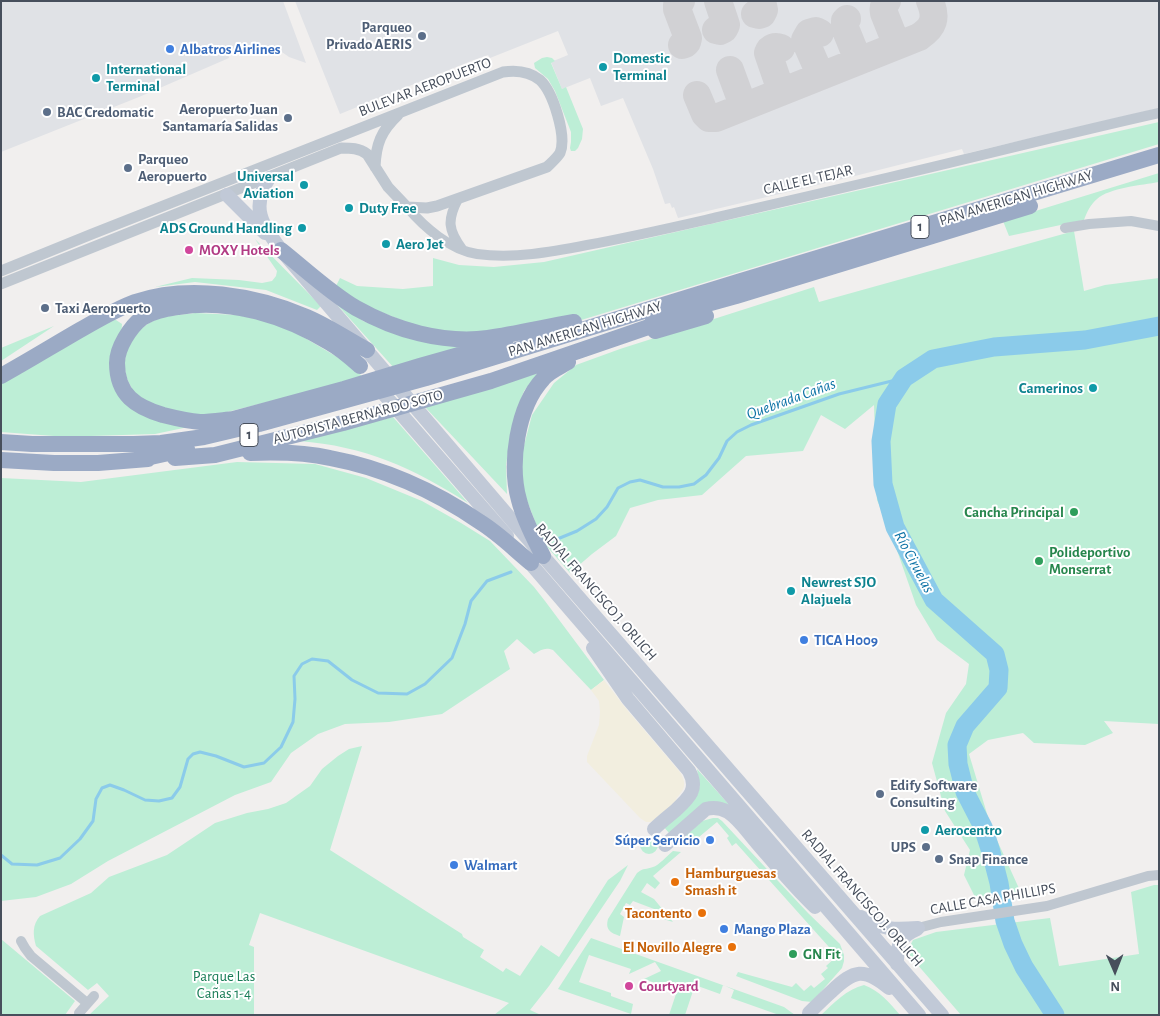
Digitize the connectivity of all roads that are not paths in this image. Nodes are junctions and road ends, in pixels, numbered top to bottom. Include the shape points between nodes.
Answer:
1 (401, 112) junction
2 (1159, 113) edge
3 (1159, 155) edge
4 (1159, 167) edge
5 (375, 168) junction
6 (269, 178) junction
7 (227, 195) junction
8 (458, 199) junction
9 (407, 207) junction
10 (1008, 212) junction
11 (1159, 226) edge
12 (1065, 228) dead end
13 (281, 250) junction
14 (462, 250) junction
15 (1, 271) edge
16 (1, 284) edge
17 (734, 290) junction
18 (574, 322) junction
19 (367, 350) junction
20 (360, 366) joint
21 (1, 376) edge
22 (426, 382) junction
23 (353, 398) junction
24 (234, 419) junction
25 (1, 442) edge
26 (135, 452) junction
27 (215, 455) junction
28 (1, 460) edge
29 (537, 560) junction
30 (546, 582) junction
31 (654, 828) dead end
32 (665, 845) dead end
33 (1159, 875) edge
34 (855, 913) junction
35 (918, 928) junction
36 (21, 941) dead end
37 (857, 944) junction
38 (898, 964) junction
39 (79, 1012) dead end
40 (918, 1013) edge
41 (808, 1014) edge
42 (942, 1015) edge

1 - 5 street via 381,136
1 - 8 street, BULEVAR AEROPUERTO via 503,72 522,72 544,85 553,102 561,131 559,154 547,167
1 - 15 street, BULEVAR AEROPUERTO
2 - 14 street, CALLE EL TEJAR via 633,236 540,254 500,256
3 - 17 highway, PAN AMERICAN HIGHWAY / 1
4 - 10 highway, AUTOPISTA BERNARDO SOTO / 1
5 - 6 street via 362,150 341,148
5 - 9 street
6 - 7 street
6 - 13 main road, RADIAL FRANCISCO J. ORLICH via 263,187 259,211
7 - 13 main road
7 - 16 street
8 - 9 street, BULEVAR AEROPUERTO via 428,208
8 - 14 street via 450,225
9 - 14 street, CALLE EL TEJAR via 432,232
10 - 17 highway, AUTOPISTA BERNARDO SOTO / 1
10 - 29 highway via 931,245 596,350 570,360 543,378 524,413 514,460 522,511
11 - 12 street via 1131,221
13 - 18 highway via 356,308 421,334 487,338
13 - 19 main road, RADIAL FRANCISCO J. ORLICH
17 - 18 highway, 1
17 - 22 highway, AUTOPISTA BERNARDO SOTO / 1 via 599,334
18 - 22 highway, AUTOPISTA BERNARDO SOTO / 1
19 - 21 highway via 308,317 274,305 242,297 189,294 151,298 121,308
19 - 29 main road, RADIAL FRANCISCO J. ORLICH
20 - 24 highway via 332,344 271,315 208,305 160,310 142,318 120,346 117,358 119,379 129,397 145,409 182,420
20 - 29 main road, RADIAL FRANCISCO J. ORLICH
22 - 23 highway, 1
22 - 27 highway, AUTOPISTA BERNARDO SOTO / 1 via 342,423
23 - 24 highway, AUTOPISTA BERNARDO SOTO / 1
23 - 26 highway, 1 via 260,424 161,443
23 - 26 highway, AUTOPISTA BERNARDO SOTO / 1 via 270,430
24 - 26 highway, AUTOPISTA BERNARDO SOTO / 1 via 180,434
25 - 26 highway, 1
26 - 27 highway, AUTOPISTA BERNARDO SOTO / 1
26 - 28 highway, 1 via 98,464
27 - 29 highway via 308,455 393,476 437,495
29 - 30 main road, RADIAL FRANCISCO J. ORLICH
29 - 34 main road, RADIAL FRANCISCO J. ORLICH
30 - 31 main road via 628,698 692,776 693,787 687,800
30 - 37 main road, RADIAL FRANCISCO J. ORLICH
32 - 37 main road via 706,808 728,812 795,888
33 - 35 street, CALLE CASA PHILLIPS via 1055,905
34 - 35 main road via 888,929
34 - 38 main road, RADIAL FRANCISCO J. ORLICH
35 - 38 main road via 901,939
36 - 39 street via 31,956 91,1000
37 - 40 main road, RADIAL FRANCISCO J. ORLICH
38 - 42 main road, RADIAL FRANCISCO J. ORLICH
40 - 41 main road via 880,981 858,974 842,981

